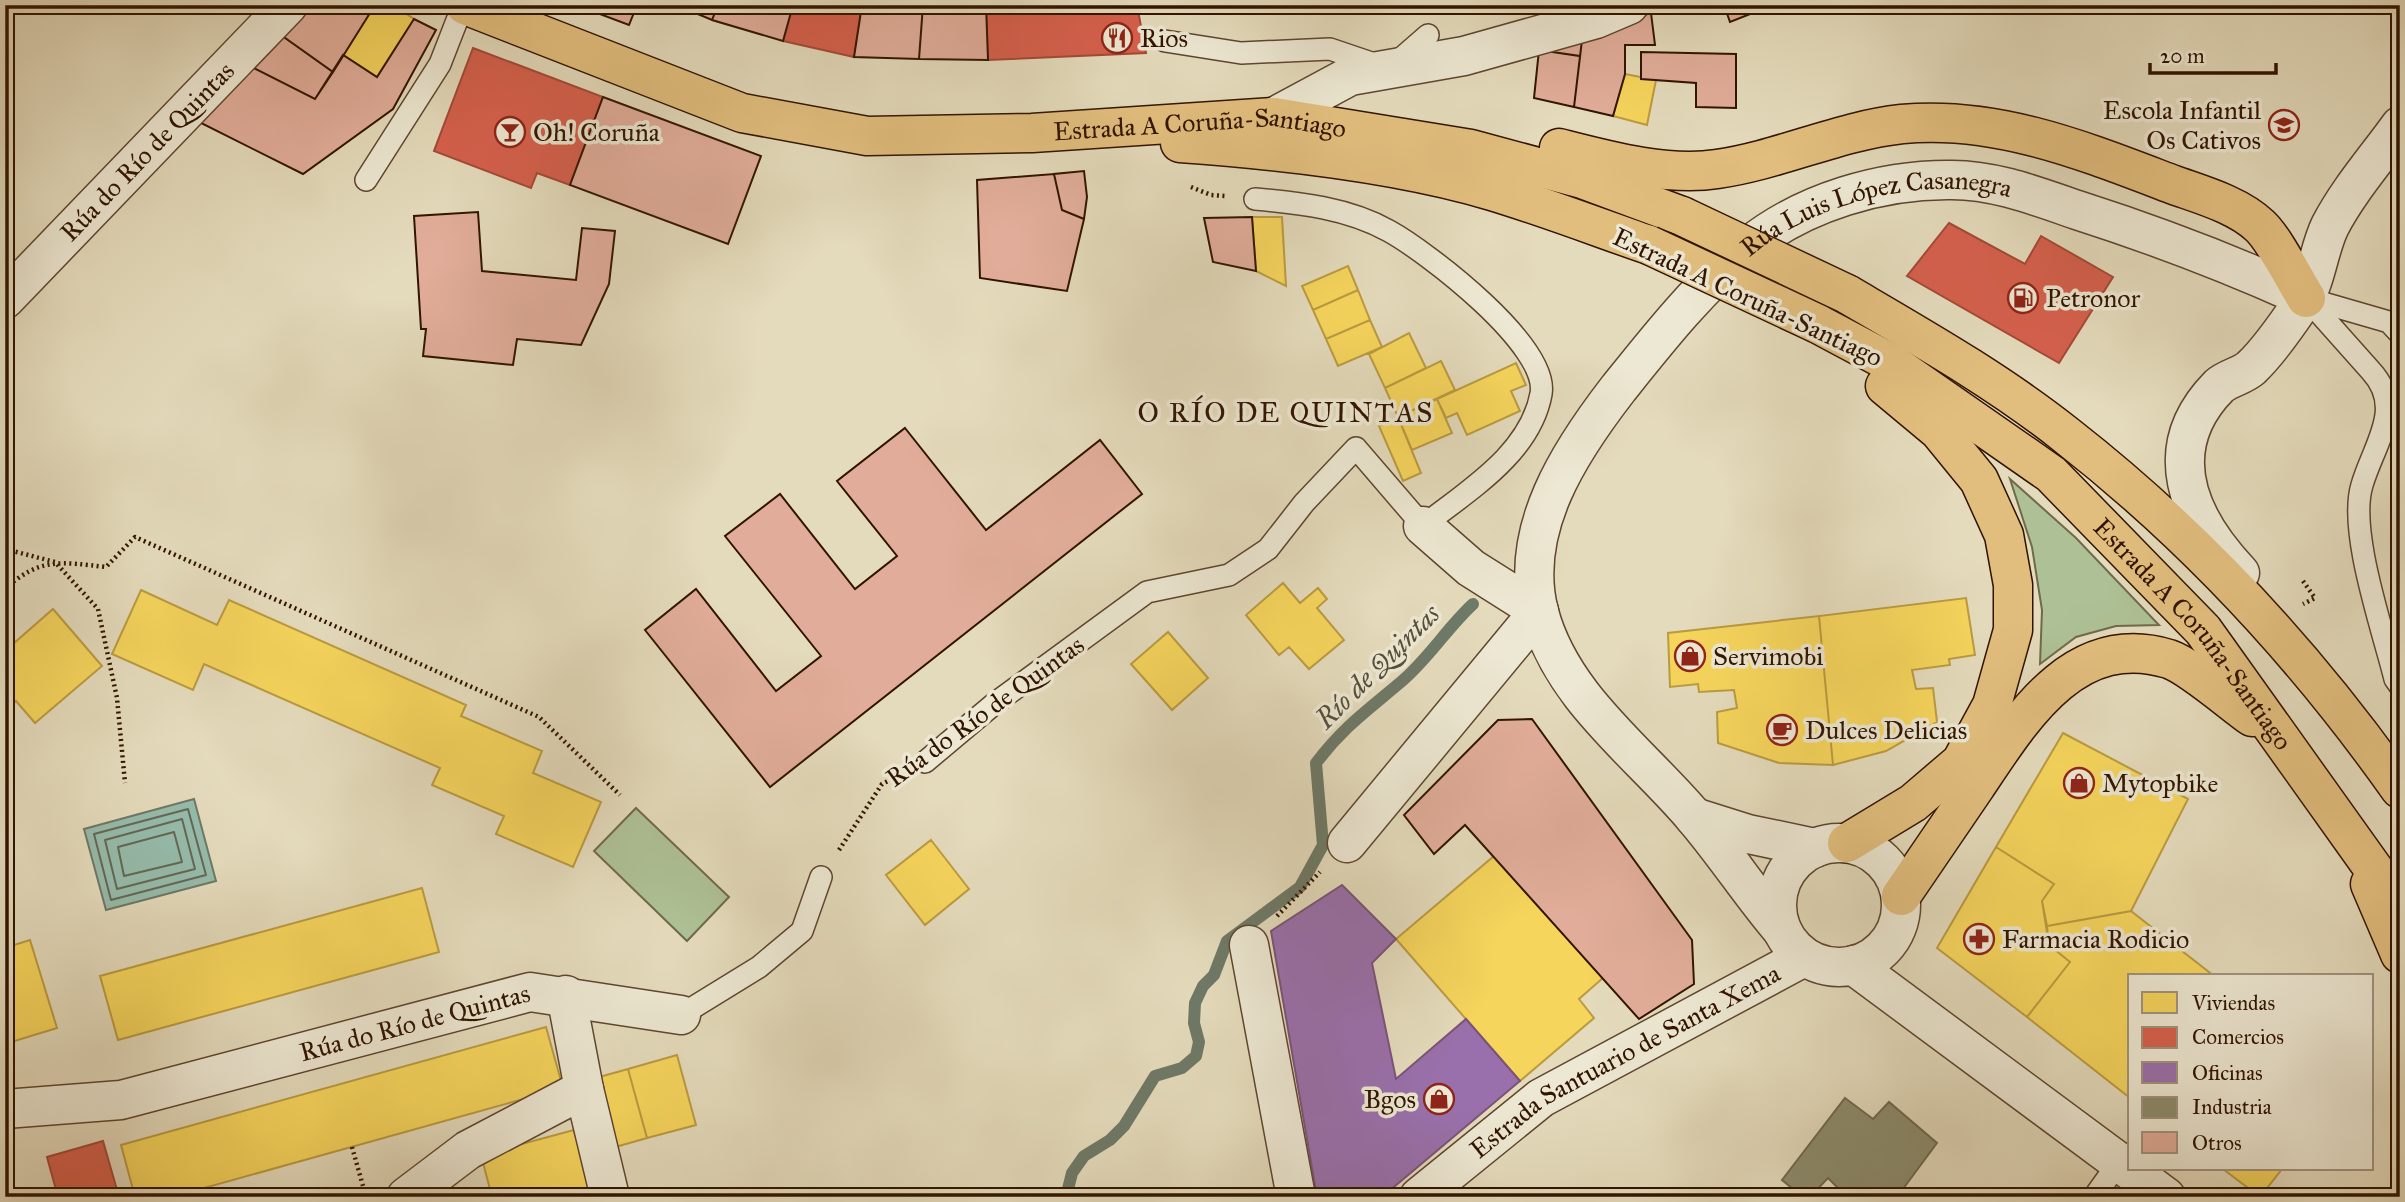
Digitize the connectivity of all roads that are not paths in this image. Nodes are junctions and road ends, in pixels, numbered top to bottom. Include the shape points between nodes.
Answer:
1 (288, 5) edge
2 (464, 5) edge
3 (1629, 5) edge
4 (1428, 35) dead end
5 (1165, 41) dead end
6 (1388, 69) junction
7 (1273, 117) junction
8 (2400, 126) edge
9 (1032, 133) junction
10 (366, 180) dead end
11 (1255, 199) road end
12 (8, 292) edge
13 (2306, 298) junction
14 (1811, 333) junction
15 (2400, 334) edge
16 (1423, 526) junction
17 (2375, 597) junction
18 (1539, 611) junction
19 (2400, 641) edge
20 (2400, 686) edge
21 (2348, 715) junction
22 (2277, 734) junction
23 (925, 762) road end
24 (2400, 789) edge
25 (1694, 817) junction
26 (2355, 839) junction
27 (1347, 843) road end
28 (1831, 845) junction
29 (821, 877) road end
30 (1901, 896) junction
31 (2400, 906) edge
32 (1793, 944) junction
33 (1249, 945) road end
34 (2400, 954) edge
35 (1853, 965) junction
36 (566, 995) junction
37 (681, 1014) joint
38 (584, 1090) junction
39 (5, 1109) edge
40 (2119, 1162) junction
41 (2128, 1169) edge
42 (2130, 1170) edge
43 (406, 1197) edge
44 (610, 1197) edge
45 (1296, 1197) edge
46 (1419, 1197) edge
47 (2094, 1197) edge
48 (2166, 1197) edge

1 - 12 street, Rúa do Río de Quintas
2 - 9 highway, Estrada A Coruña-Santiago via 742,113 867,136
2 - 10 lane via 440,64
3 - 6 street via 1596,19 1464,56
4 - 6 lane
5 - 6 lane via 1241,53 1330,49
6 - 7 street via 1350,76
7 - 9 highway, Estrada A Coruña-Santiago
7 - 13 highway via 1389,121 1494,133 1608,160 1714,170 1902,124 1956,122 2006,129 2099,156 2223,203 2261,226
7 - 21 highway, Estrada A Coruña-Santiago, bridge via 1471,149 1582,179 1682,216 1847,294 1952,356 2064,433 2135,491 2204,553
8 - 13 street via 2332,223
9 - 14 highway, Estrada A Coruña-Santiago, bridge via 1237,147 1420,174 1492,191 1645,254
11 - 16 lane via 1317,204 1388,230 1466,285 1532,360 1542,391 1530,425 1506,459
13 - 15 lane via 2389,321
13 - 17 lane via 2393,396 2391,426 2362,485 2358,514
13 - 18 street, Rúa Luis López Casanegra via 2166,239 2001,185 1953,180 1901,184 1845,196 1800,214 1750,245 1693,299 1590,425 1538,527 1534,584
13 - 21 street via 2250,369 2220,385 2202,410 2185,456 2186,486 2196,515 2216,548 2281,617
14 - 22 highway, Estrada A Coruña-Santiago via 1894,364 2051,474 2203,630
14 - 28 highway via 1939,430 1979,480 2004,535 2013,585 2013,630 1992,705 1961,762 1913,803
16 - 18 street, Rúa do Río de Quintas via 1471,568
16 - 23 lane, Rúa do Río de Quintas via 1356,448 1268,549 1229,575 1147,592
17 - 19 lane
17 - 20 lane
18 - 25 street, Rúa Luis López Casanegra via 1548,638 1581,693
18 - 27 street
21 - 24 highway, Estrada A Coruña-Santiago
22 - 26 highway, Estrada A Coruña-Santiago
22 - 30 highway via 2172,660 2129,651 2080,666 2022,718
25 - 28 street via 1748,834
25 - 32 street, Rúa Luis López Casanegra
26 - 31 highway, Estrada A Coruña-Santiago
26 - 34 highway via 2378,908
28 - 30 street via 1867,848 1883,860
28 - 32 street via 1798,858 1785,873 1777,912
29 - 37 lane, Rúa do Río de Quintas via 802,931 759,967
30 - 35 street via 1895,933 1885,947
32 - 35 street via 1828,965
32 - 46 street, Estrada Santuario de Santa Xema via 1541,1098
33 - 45 street
35 - 40 street
36 - 37 street, Rúa do Río de Quintas
36 - 38 street
36 - 39 street, Rúa do Río de Quintas via 530,992 121,1100
38 - 43 street via 468,1150
38 - 44 street
40 - 41 street
40 - 47 lane
42 - 48 street

